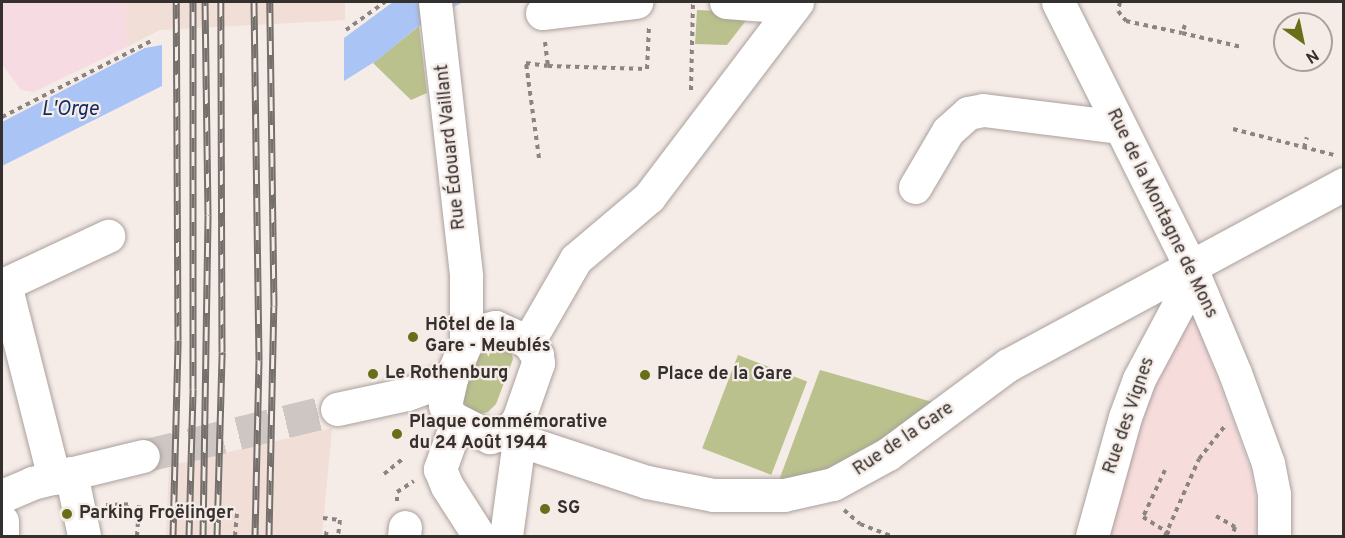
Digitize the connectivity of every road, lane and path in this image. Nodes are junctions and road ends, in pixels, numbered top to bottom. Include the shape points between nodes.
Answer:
1 (385, 2) edge
2 (435, 2) edge
3 (693, 2) edge
4 (726, 2) edge
5 (1058, 2) edge
6 (1120, 2) edge
7 (795, 4) edge
8 (643, 8) edge
9 (543, 13) joint
10 (1185, 25) dead end
11 (346, 30) dead end
12 (1182, 33) junction
13 (153, 40) dead end
14 (1241, 47) dead end
15 (548, 66) junction
16 (687, 96) dead end
17 (2, 117) edge
18 (1119, 127) junction
19 (1233, 129) dead end
20 (1307, 137) dead end
21 (1304, 148) junction
22 (539, 158) dead end
23 (1344, 158) edge
24 (1344, 184) edge
25 (915, 187) dead end
26 (108, 236) dead end
27 (1190, 266) junction
28 (467, 293) junction
29 (495, 327) junction
30 (466, 342) junction
31 (528, 342) junction
32 (452, 402) junction
33 (1246, 402) junction
34 (337, 409) tunnel mouth
35 (518, 430) junction
36 (143, 456) tunnel mouth
37 (404, 458) dead end
38 (1165, 470) dead end
39 (384, 474) dead end
40 (63, 476) junction
41 (415, 480) dead end
42 (397, 492) dead end
43 (2, 496) edge
44 (138, 505) dead end
45 (845, 511) dead end
46 (237, 512) dead end
47 (1216, 516) dead end
48 (323, 518) dead end
49 (2, 521) edge
50 (327, 526) dead end
51 (2, 533) edge
52 (1165, 535) edge
53 (84, 537) edge
54 (136, 537) edge
55 (235, 537) edge
56 (326, 537) edge
57 (338, 537) edge
58 (479, 537) edge
59 (506, 537) edge
60 (891, 537) edge
61 (1092, 537) edge
62 (1174, 537) edge
63 (1232, 537) edge
64 (1274, 537) edge

1 - 11 path
2 - 28 street, Rue Édouard Vaillant
3 - 16 path via 692,88
4 - 7 street
5 - 18 street, Rue de la Montagne de Mons
6 - 12 path via 1118,11 1126,21
7 - 31 street via 649,197 576,259 574,284
8 - 9 street
8 - 15 path via 647,69
9 - 15 path
10 - 12 path
12 - 14 path
13 - 17 path
15 - 22 path via 526,63
18 - 25 street via 983,110 968,113 948,131
18 - 27 street, Rue de la Montagne de Mons
19 - 21 path
20 - 21 path
21 - 23 path
24 - 27 street, Rue de la Gare
26 - 40 street via 5,284
27 - 33 street, Rue de la Montagne de Mons
27 - 35 street, Rue de la Gare via 1008,365 896,448 833,484 798,494 713,495
27 - 61 street, Rue des Vignes via 1178,306 1135,388
28 - 29 street
28 - 30 street, Rue Édouard Vaillant
29 - 30 street via 475,333
29 - 31 street
30 - 32 street
31 - 35 street via 538,363
32 - 34 street via 407,394
32 - 35 street via 490,437
32 - 58 street via 454,427 440,469
33 - 52 path via 1199,459
33 - 64 street, Rue de la Montagne de Mons via 1268,463 1262,500
35 - 59 street
36 - 40 street
37 - 39 path
38 - 52 path via 1143,517
40 - 43 street
40 - 53 street
41 - 42 path
44 - 54 path
45 - 60 path via 860,524
46 - 55 path
47 - 63 path via 1235,527
48 - 57 path via 340,520
49 - 51 street
50 - 56 path
52 - 62 path

